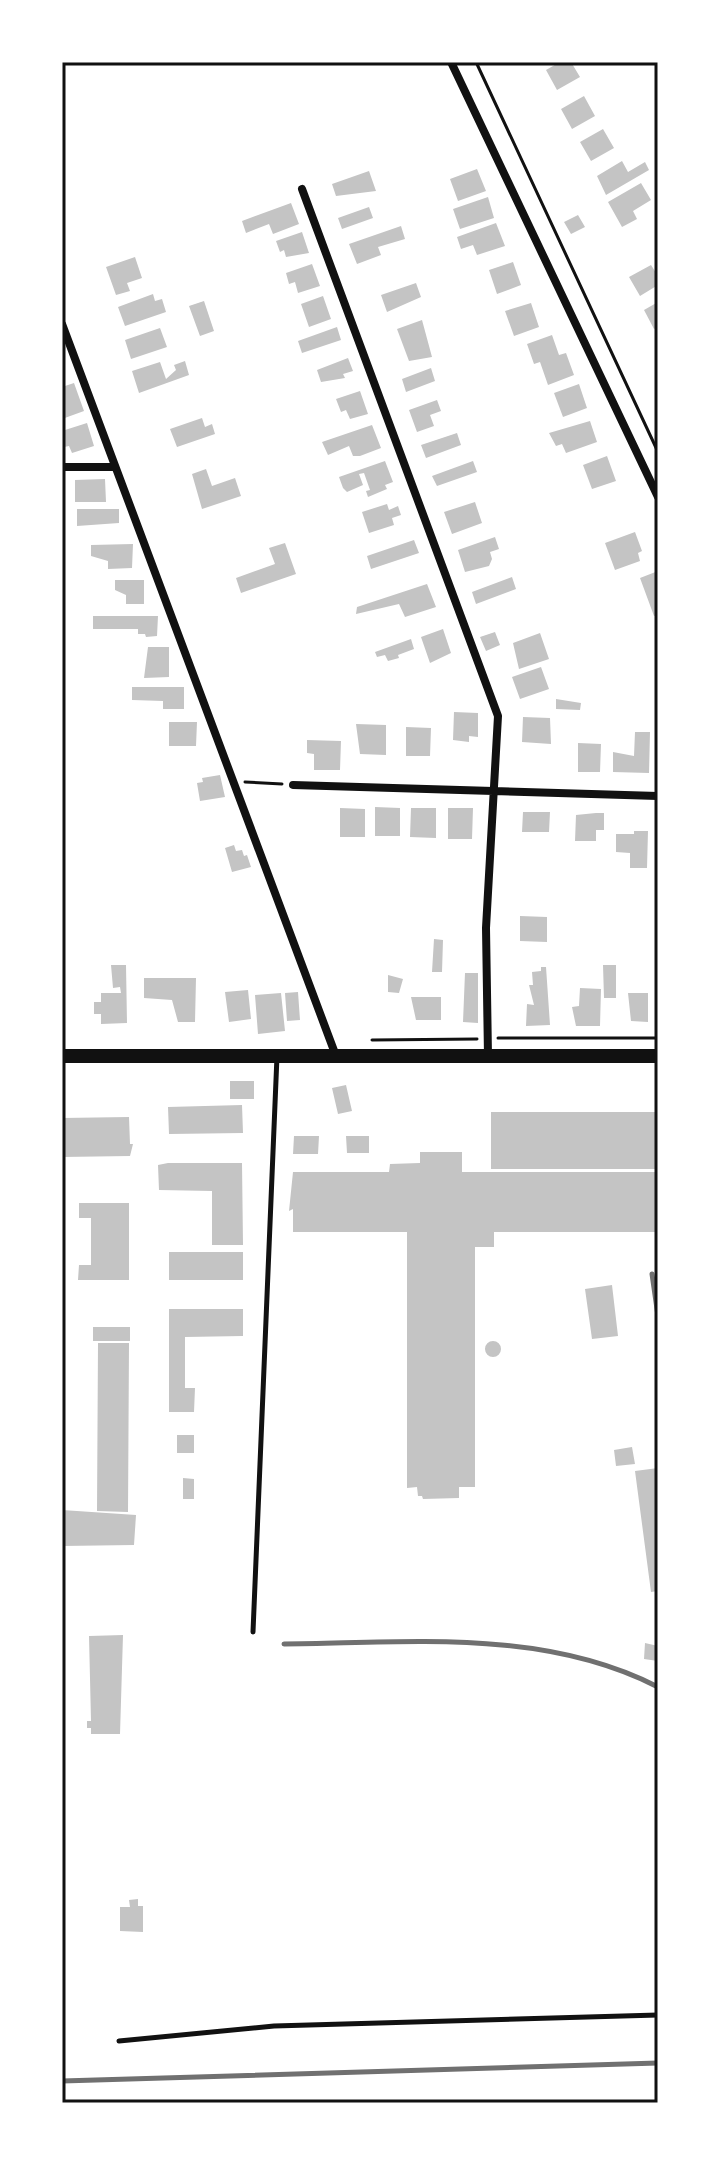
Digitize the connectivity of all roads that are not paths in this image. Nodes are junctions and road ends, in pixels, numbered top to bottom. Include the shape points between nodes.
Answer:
1 (451, 62) edge
2 (302, 189) dead end
3 (62, 324) edge
4 (62, 467) edge
5 (113, 467) junction
6 (658, 497) edge
7 (293, 785) road end
8 (493, 794) junction
9 (658, 796) edge
10 (277, 1055) junction
11 (62, 1056) edge
12 (336, 1056) junction
13 (488, 1056) junction
14 (658, 1056) edge
15 (253, 1632) dead end
16 (658, 2015) edge
17 (119, 2041) dead end

1 - 6 street
2 - 8 street via 498,716
3 - 5 street
4 - 5 street
5 - 12 street
7 - 8 street
8 - 9 street
8 - 13 street via 486,928
10 - 11 main road
10 - 12 main road
10 - 15 lane
12 - 13 main road
13 - 14 main road
16 - 17 lane via 274,2026

